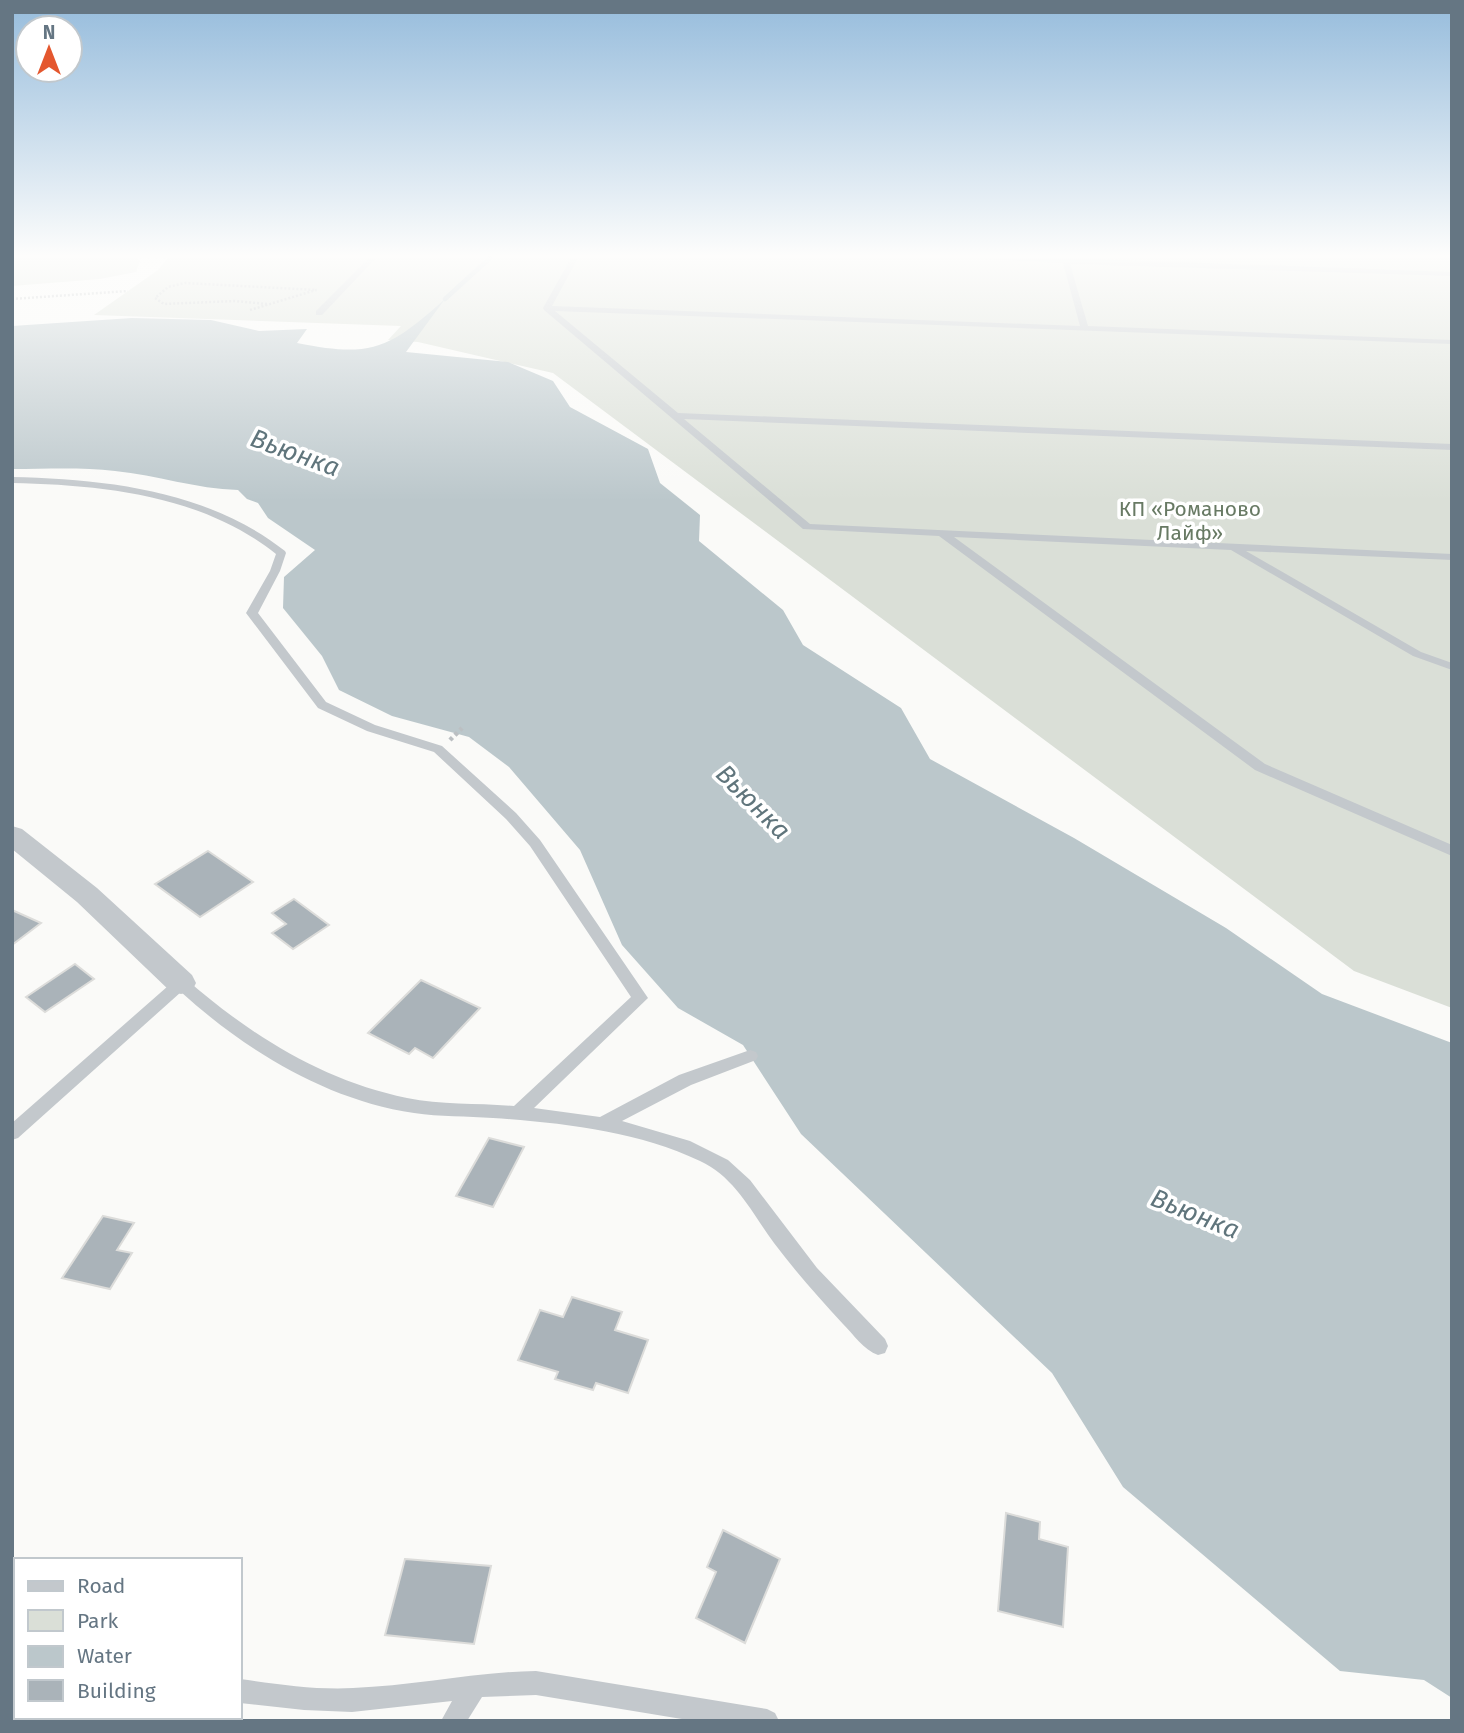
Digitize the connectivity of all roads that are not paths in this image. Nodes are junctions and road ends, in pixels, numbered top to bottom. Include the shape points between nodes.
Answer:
1 (584, 339) edge
2 (1370, 339) edge
3 (1452, 342) edge
4 (675, 416) junction
5 (1452, 447) edge
6 (12, 480) edge
7 (942, 534) junction
8 (1231, 547) junction
9 (1452, 557) edge
10 (1452, 667) edge
11 (12, 835) edge
12 (1452, 852) edge
13 (181, 983) junction
14 (750, 1056) dead end
15 (518, 1114) junction
16 (600, 1125) junction
17 (12, 1133) edge
18 (878, 1346) dead end
19 (474, 1688) junction
20 (242, 1691) edge
21 (453, 1721) edge
22 (766, 1721) edge

1 - 4 lane
2 - 3 lane
4 - 5 lane
4 - 7 lane via 807,527
6 - 15 lane via 69,481 132,490 215,513 269,541 281,553 252,613 305,686 334,711 438,749 535,843 640,998
7 - 8 lane
7 - 12 lane via 1260,767
8 - 9 lane
8 - 10 lane via 1417,654
11 - 13 street via 87,895
13 - 15 lane via 209,1010 344,1088 408,1105
13 - 17 lane
14 - 16 lane via 685,1080
15 - 16 lane
16 - 18 lane via 692,1150 728,1171 835,1305
19 - 20 lane via 328,1701
19 - 21 lane
19 - 22 lane via 500,1682 536,1683

